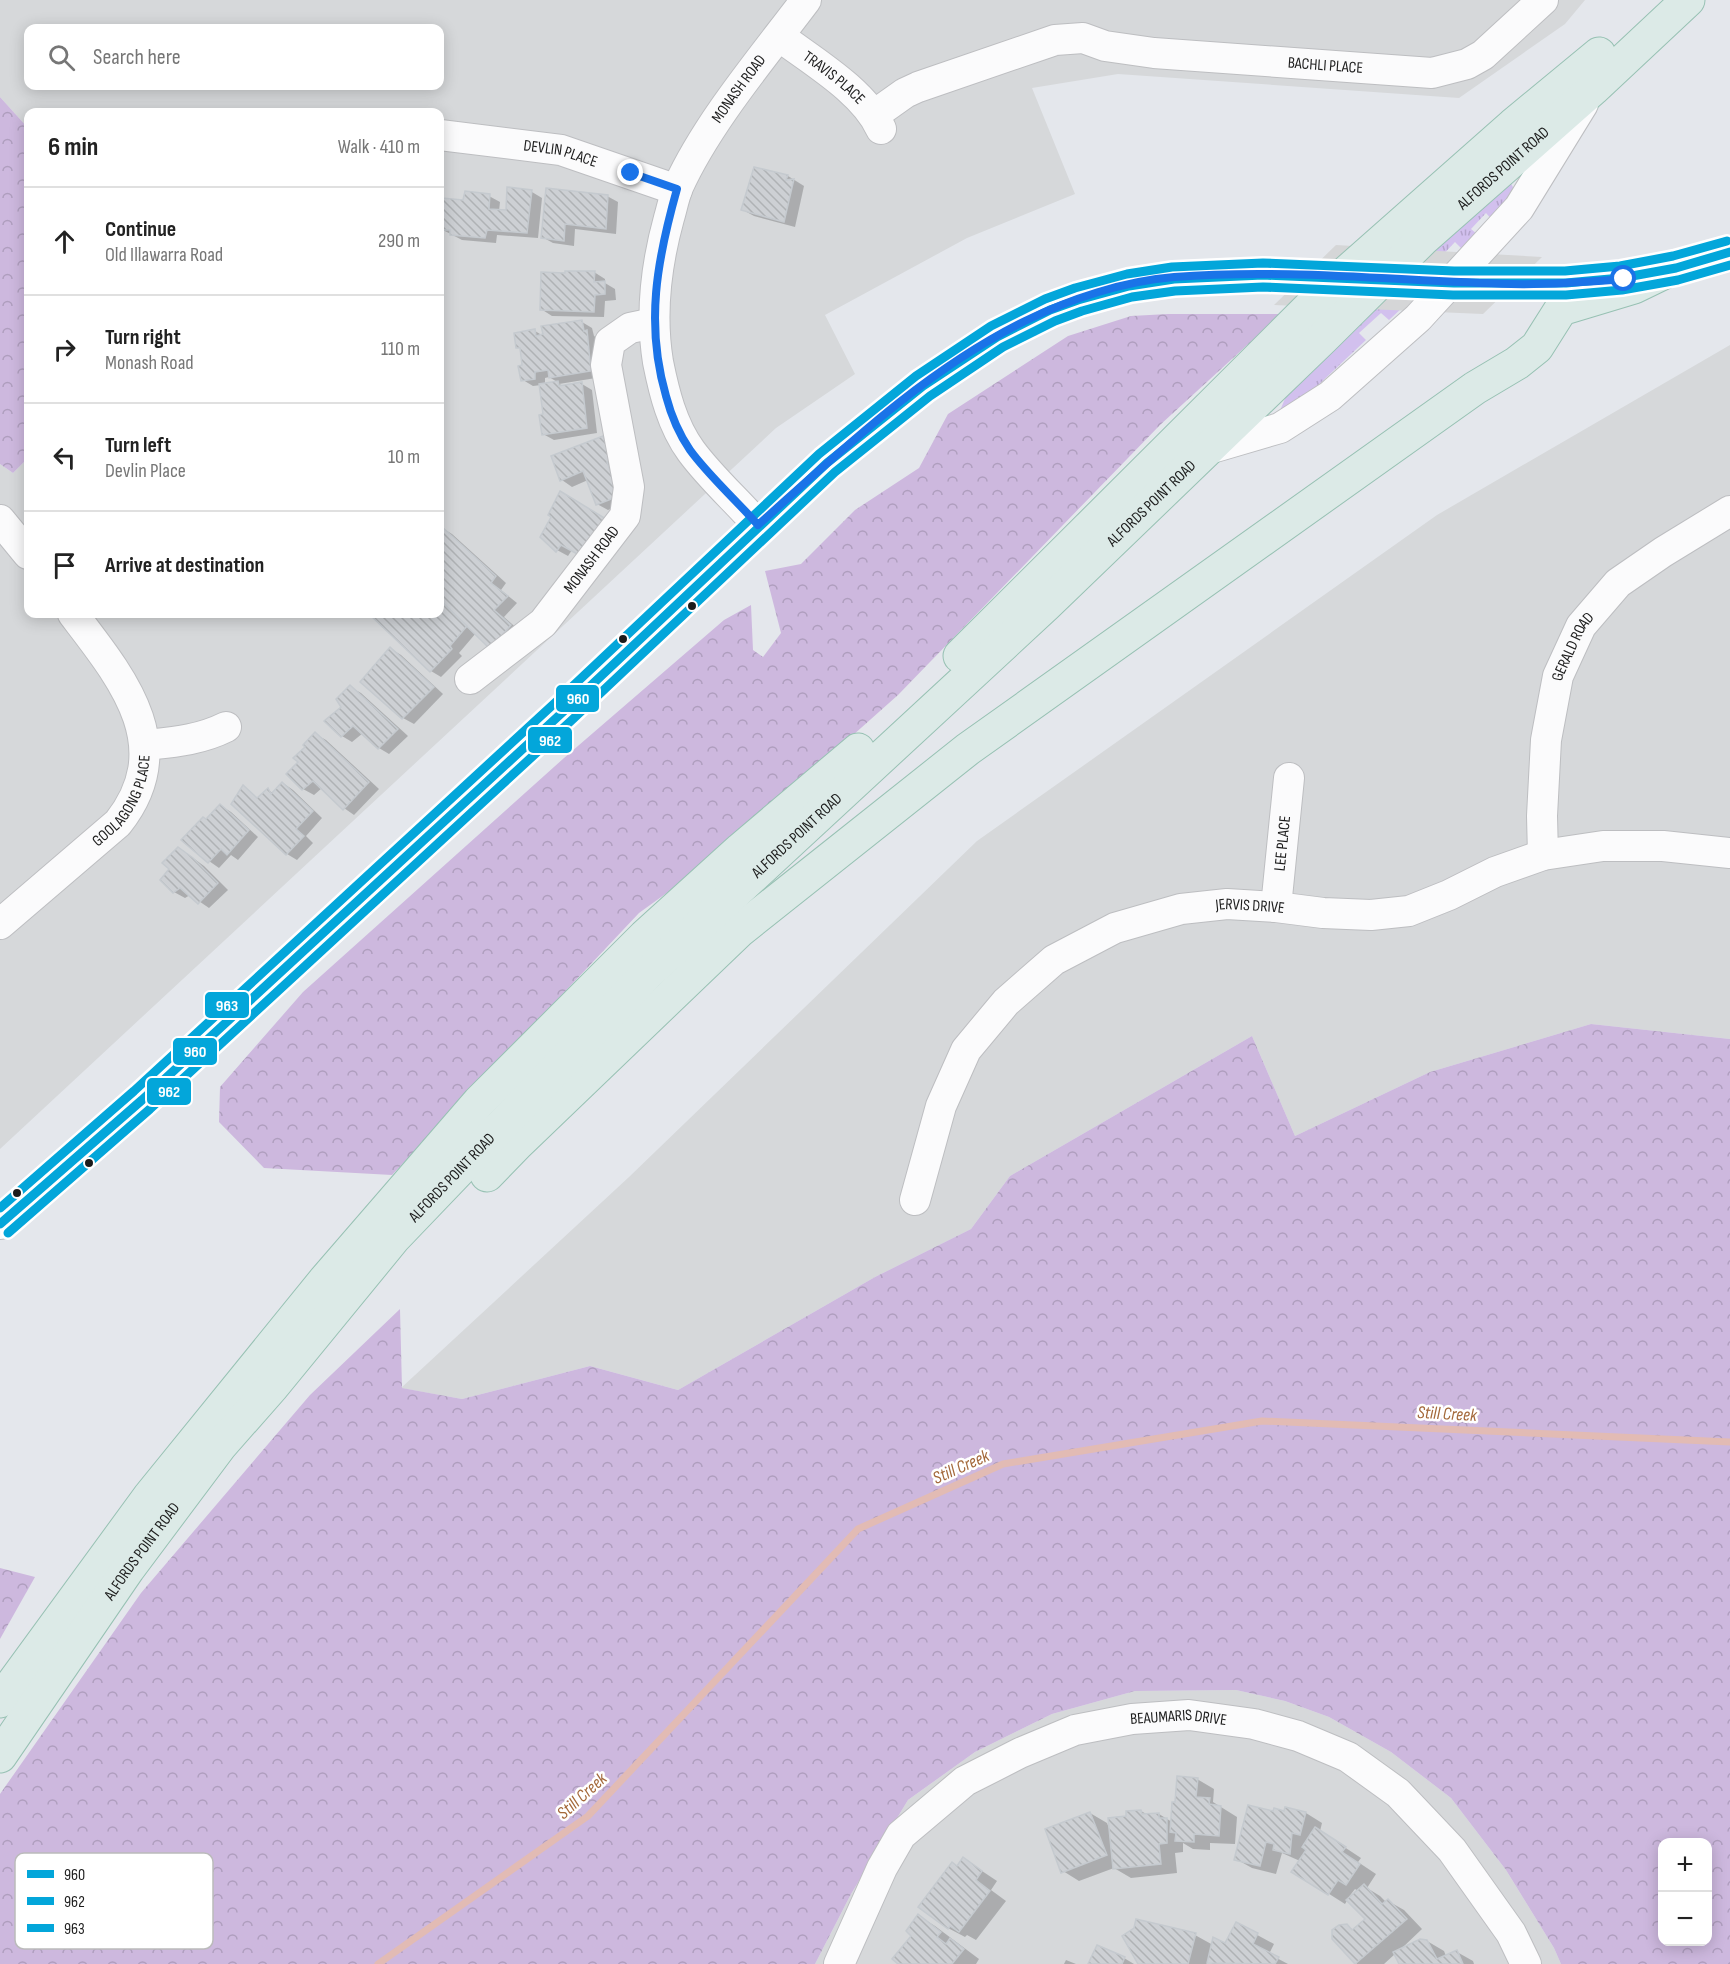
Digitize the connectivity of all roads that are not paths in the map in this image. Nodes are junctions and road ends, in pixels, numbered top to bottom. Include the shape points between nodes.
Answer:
1 (806, 0) edge
2 (1543, 0) edge
3 (1656, 0) edge
4 (1688, 0) edge
5 (779, 36) junction
6 (1593, 89) junction
7 (878, 122) joint
8 (444, 135) edge
9 (677, 189) junction
10 (1730, 252) edge
11 (1667, 271) junction
12 (654, 323) junction
13 (1205, 450) junction
14 (1730, 512) edge
15 (13, 522) edge
16 (758, 525) junction
17 (24, 545) edge
18 (76, 618) edge
19 (470, 679) dead end
20 (226, 727) dead end
21 (146, 745) junction
22 (1289, 778) dead end
23 (1730, 853) edge
24 (1543, 855) junction
25 (1276, 907) junction
26 (0, 924) edge
27 (915, 1200) dead end
28 (0, 1224) edge
29 (272, 1387) junction
30 (0, 1701) edge
31 (0, 1756) edge
32 (839, 1964) edge
33 (1526, 1964) edge

1 - 5 street, MONASH ROAD
2 - 7 street, BACHLI PLACE via 1483,56 1432,73 1155,53 1105,46 1083,38 1055,40 905,93
3 - 30 highway, ALFORDS POINT ROAD via 1587,65 1331,286 900,715 645,936 479,1102 325,1280 149,1497
4 - 6 highway, ALFORDS POINT ROAD
5 - 7 street, TRAVIS PLACE via 841,82
5 - 9 street, MONASH ROAD via 717,120
6 - 13 highway, ALFORDS POINT ROAD via 1422,240
6 - 13 street via 1520,208 1418,318 1330,396 1280,428
8 - 9 street, DEVLIN PLACE via 561,150
9 - 12 street, MONASH ROAD via 658,269
10 - 11 street
11 - 16 street, bridge via 1624,279 1514,284 1304,276 1173,277 1101,292 1026,321 935,375
11 - 29 highway via 1634,287 1561,309 1543,340 1517,363 1475,388 968,749 740,931 518,1143 315,1356
12 - 16 street, MONASH ROAD via 662,382 672,417 690,450
12 - 19 street, MONASH ROAD via 630,328 610,342 606,365 629,487 626,516 543,623
13 - 29 highway, ALFORDS POINT ROAD via 1046,604 646,975 394,1238
14 - 24 street, GERALD ROAD via 1618,583 1581,626 1558,676 1546,740
15 - 17 street
16 - 28 street via 627,652 142,1100
18 - 21 street, GOOLAGONG PLACE via 133,702
20 - 21 street via 194,740
21 - 26 street, GOOLAGONG PLACE via 138,789 118,824
22 - 25 street, LEE PLACE
23 - 24 street, JERVIS DRIVE via 1663,846 1603,846
24 - 25 street, JERVIS DRIVE via 1409,911 1371,915
25 - 27 street, JERVIS DRIVE via 1227,904 1181,909 1115,928 1054,960 1006,1002 966,1050 941,1106
29 - 31 highway, ALFORDS POINT ROAD via 219,1446 178,1500
32 - 33 street, BEAUMARIS DRIVE via 882,1868 902,1835 965,1781 1075,1730 1132,1719 1189,1715 1254,1724 1298,1736 1348,1757 1398,1793 1452,1850 1511,1933

